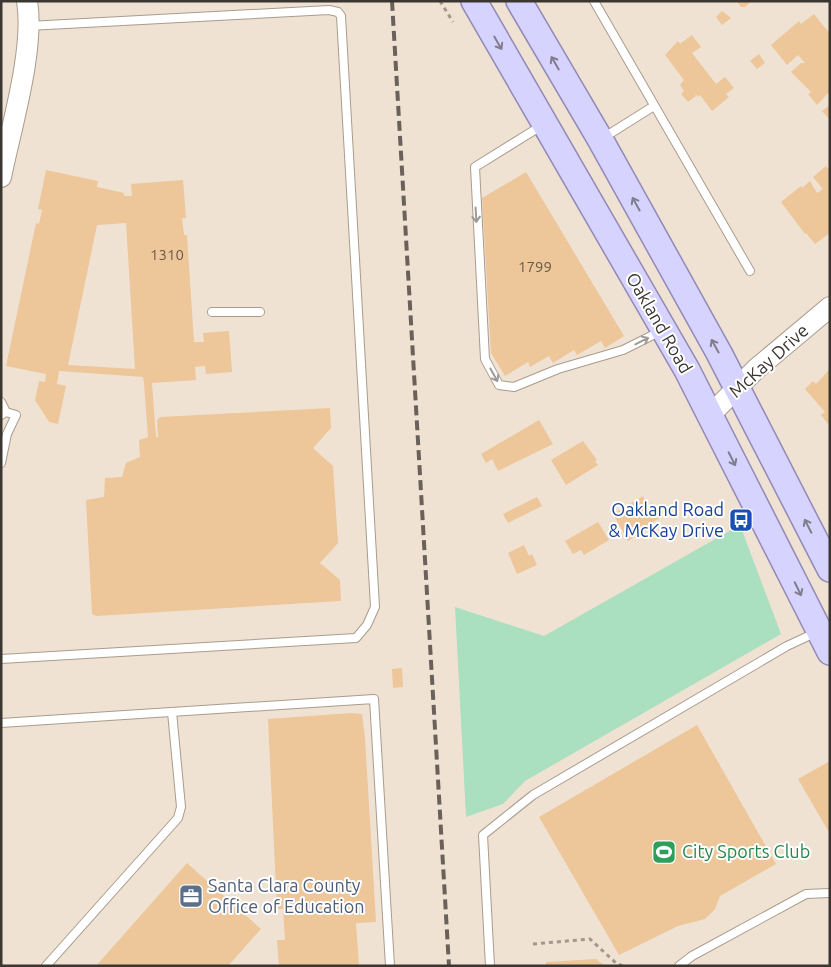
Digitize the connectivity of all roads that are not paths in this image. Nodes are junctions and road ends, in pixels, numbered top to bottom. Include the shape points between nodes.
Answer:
1 (27, 1) edge
2 (474, 1) edge
3 (519, 1) edge
4 (594, 1) edge
5 (28, 26) junction
6 (654, 106) junction
7 (545, 124) junction
8 (600, 139) junction
9 (1, 177) edge
10 (750, 271) dead end
11 (830, 307) edge
12 (212, 312) dead end
13 (260, 312) dead end
14 (664, 329) junction
15 (737, 389) junction
16 (1, 402) edge
17 (4, 413) edge
18 (710, 415) junction
19 (1, 463) edge
20 (830, 569) edge
21 (824, 642) edge
22 (1, 659) edge
23 (172, 712) junction
24 (1, 723) edge
25 (830, 893) edge
26 (46, 966) edge
27 (390, 966) edge
28 (490, 966) edge
29 (679, 966) edge

1 - 5 street
2 -> 7 main road, Oakland Road
8 -> 3 main road, Oakland Road
4 - 6 lane
5 - 9 street via 25,60
5 - 22 lane via 329,10 341,16 375,607 367,625 356,638
6 - 8 lane
6 - 10 lane
7 - 14 main road, Oakland Road
7 -> 14 lane via 475,167 485,359 499,385 514,387 558,369 623,350
15 -> 8 main road, Oakland Road
11 - 15 street, McKay Drive
12 - 13 lane
14 - 18 main road, Oakland Road
15 - 18 street, McKay Drive
20 -> 15 main road, Oakland Road
16 - 17 lane
17 - 19 lane via 16,415 7,434
18 -> 21 main road, Oakland Road
21 - 28 lane via 787,646 533,795 482,835
23 - 24 lane
23 - 26 lane via 181,807 178,818
23 - 27 lane via 374,699
25 - 29 lane via 806,894

